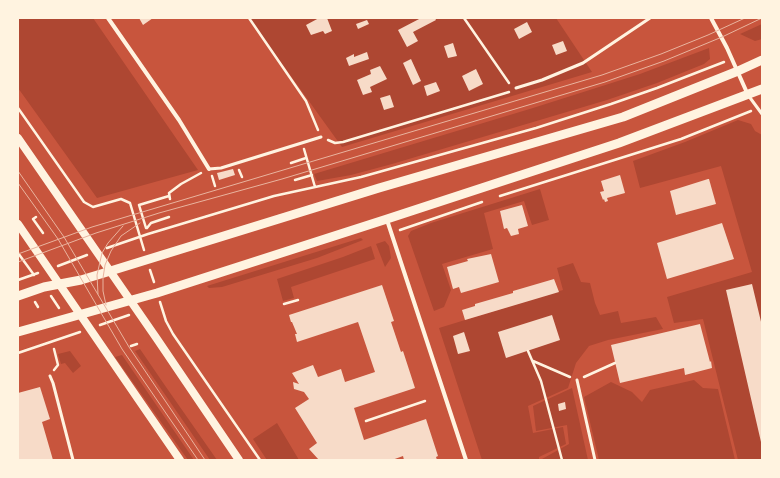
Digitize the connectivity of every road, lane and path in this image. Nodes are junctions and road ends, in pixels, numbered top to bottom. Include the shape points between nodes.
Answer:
1 (108, 18) edge
2 (249, 18) edge
3 (464, 18) edge
4 (650, 18) edge
5 (712, 18) edge
6 (732, 58) junction
7 (762, 60) edge
8 (738, 72) junction
9 (516, 88) junction
10 (762, 89) edge
11 (748, 95) junction
12 (18, 108) edge
13 (758, 108) junction
14 (762, 114) edge
15 (321, 137) junction
16 (18, 138) edge
17 (291, 163) dead end
18 (209, 169) junction
19 (312, 175) junction
20 (295, 180) dead end
21 (315, 187) junction
22 (494, 198) dead end
23 (486, 200) dead end
24 (36, 217) dead end
25 (169, 217) dead end
26 (387, 219) junction
27 (18, 224) edge
28 (43, 233) dead end
29 (392, 233) junction
30 (140, 237) junction
31 (96, 252) junction
32 (49, 269) junction
33 (110, 271) junction
34 (19, 280) edge
35 (60, 284) junction
36 (18, 296) edge
37 (131, 300) junction
38 (298, 300) dead end
39 (34, 301) dead end
40 (284, 304) dead end
41 (38, 307) dead end
42 (138, 311) junction
43 (80, 314) junction
44 (89, 329) junction
45 (18, 332) edge
46 (177, 339) dead end
47 (137, 344) dead end
48 (131, 346) dead end
49 (54, 349) dead end
50 (528, 351) dead end
51 (18, 353) edge
52 (50, 376) joint
53 (578, 380) dead end
54 (425, 401) dead end
55 (366, 421) dead end
56 (73, 460) edge
57 (180, 460) edge
58 (239, 460) edge
59 (260, 460) edge
60 (466, 460) edge
61 (562, 460) edge
62 (595, 460) edge

1 - 18 street via 179,120
2 - 15 path via 306,101
3 - 9 path via 510,85
4 - 9 lane via 583,63
5 - 6 street
6 - 8 street
6 - 21 path via 657,88 536,128 361,177
7 - 8 main road
8 - 11 street
8 - 33 main road via 623,117 379,188
9 - 15 path via 343,142 335,143
10 - 11 main road
11 - 13 lane
11 - 26 main road via 619,143
12 - 30 path via 84,202 93,207 121,199 130,203
13 - 14 lane
13 - 22 path via 681,139
15 - 18 lane via 221,168
16 - 31 main road
17 - 19 path via 306,158
18 - 25 path via 181,184 169,193 170,197 139,205 146,228
19 - 20 path
19 - 21 path
21 - 30 path via 274,196
23 - 29 path
24 - 28 path via 33,218
26 - 29 street
26 - 37 main road
27 - 32 main road
29 - 60 street
30 - 31 path
31 - 32 path
31 - 33 main road
32 - 34 path
32 - 35 main road
33 - 35 main road
33 - 37 main road
35 - 36 main road
35 - 43 main road
37 - 42 main road
37 - 43 main road
38 - 40 path
39 - 41 path
42 - 44 path
42 - 58 main road
43 - 44 main road
43 - 45 main road
44 - 51 path
44 - 57 main road
46 - 59 path
47 - 48 path
49 - 52 path via 58,365
50 - 61 path via 541,381
52 - 56 lane
53 - 62 lane
54 - 55 path

